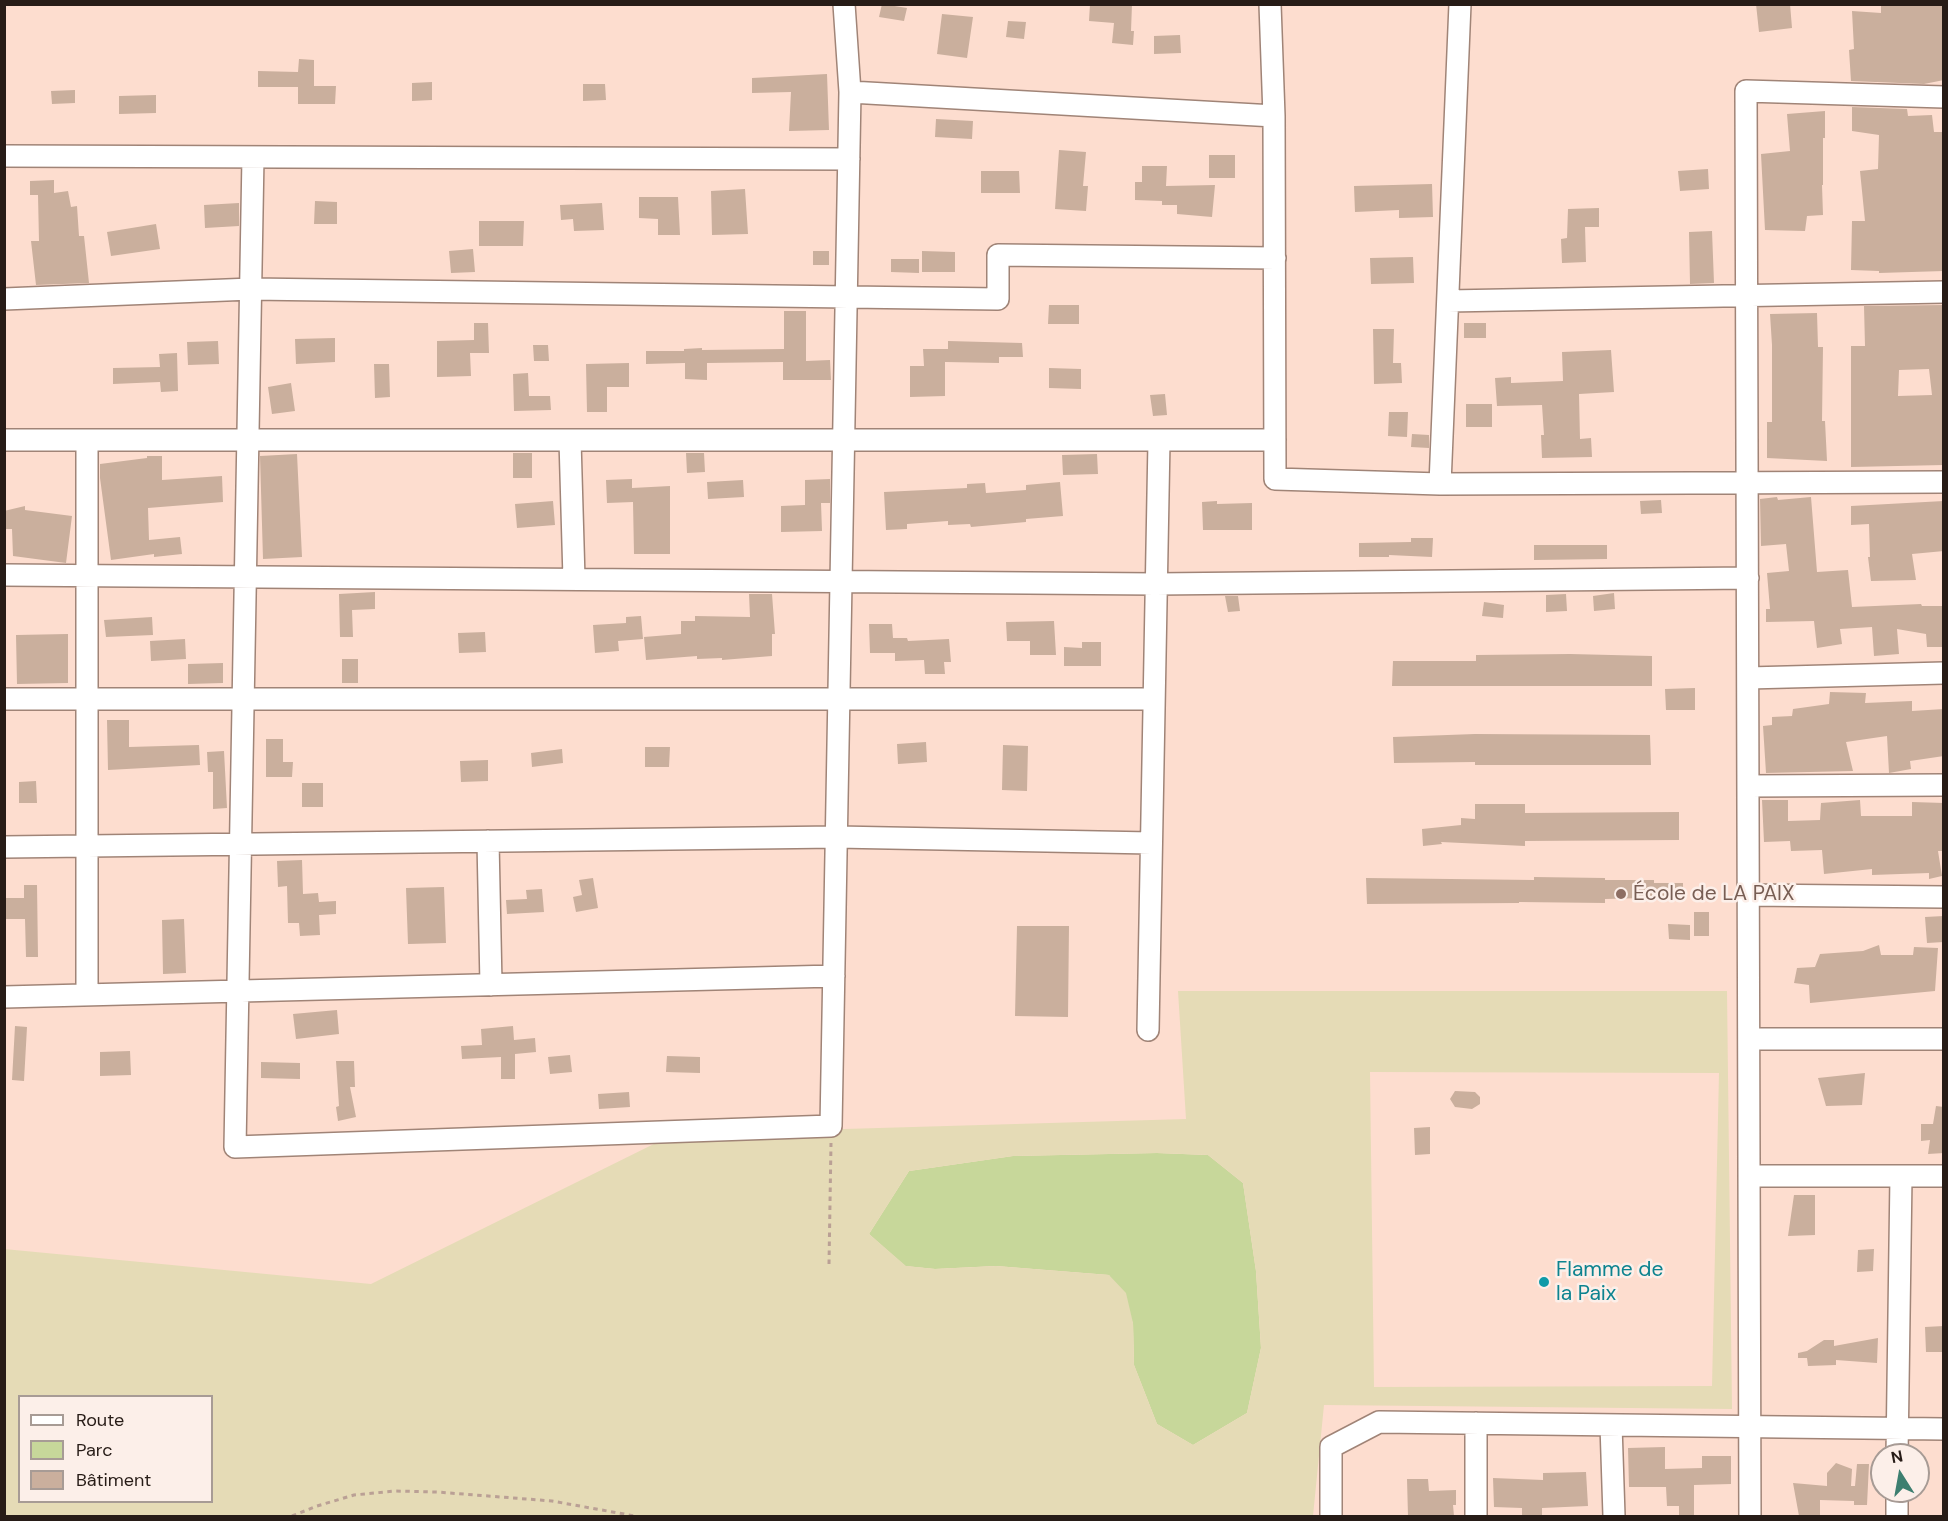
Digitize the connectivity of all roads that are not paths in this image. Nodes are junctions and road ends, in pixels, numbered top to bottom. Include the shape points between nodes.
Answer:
1 (844, 4) edge
2 (1270, 4) edge
3 (1460, 4) edge
4 (850, 92) junction
5 (1944, 97) edge
6 (1274, 116) junction
7 (4, 156) edge
8 (254, 157) junction
9 (849, 159) junction
10 (1275, 258) junction
11 (251, 289) junction
12 (1944, 292) edge
13 (1747, 295) junction
14 (846, 297) junction
15 (4, 299) edge
16 (1448, 301) junction
17 (4, 440) edge
18 (87, 440) junction
19 (248, 440) junction
20 (570, 440) junction
21 (1275, 440) junction
22 (844, 441) junction
23 (1159, 441) junction
24 (1944, 482) edge
25 (1440, 484) junction
26 (1747, 484) junction
27 (4, 575) edge
28 (87, 576) junction
29 (246, 577) junction
30 (1748, 578) junction
31 (574, 579) junction
32 (842, 581) junction
33 (1156, 584) junction
34 (1944, 673) edge
35 (1748, 678) junction
36 (4, 699) edge
37 (87, 699) junction
38 (839, 699) junction
39 (1154, 699) junction
40 (243, 700) junction
41 (1944, 785) edge
42 (1748, 786) junction
43 (837, 837) junction
44 (488, 841) junction
45 (1151, 843) junction
46 (240, 844) junction
47 (87, 846) junction
48 (4, 847) edge
49 (1749, 896) junction
50 (1944, 897) edge
51 (834, 976) junction
52 (491, 985) junction
53 (237, 991) junction
54 (87, 995) junction
55 (4, 997) edge
56 (1148, 1030) dead end
57 (1749, 1039) junction
58 (1944, 1039) edge
59 (1749, 1176) junction
60 (1901, 1176) junction
61 (1944, 1176) edge
62 (1476, 1423) junction
63 (1611, 1425) junction
64 (1750, 1427) junction
65 (1897, 1429) junction
66 (1944, 1430) edge
67 (1897, 1443) edge
68 (1331, 1516) edge
69 (1476, 1516) edge
70 (1614, 1516) edge
71 (1750, 1516) edge

1 - 4 street
2 - 6 street
3 - 16 street
4 - 6 street
4 - 9 street
5 - 13 street via 1746,92
6 - 10 street
7 - 8 street
8 - 9 street
8 - 11 street
9 - 14 street
10 - 14 street via 999,255 998,299
10 - 21 street
11 - 14 street
11 - 15 street
11 - 19 street
12 - 13 street
13 - 16 street
13 - 26 street
14 - 22 street
16 - 25 street
17 - 18 street
18 - 19 street
18 - 28 street
19 - 20 street
19 - 29 street
20 - 22 street
20 - 31 street
21 - 23 street
21 - 25 street via 1275,479
22 - 23 street
22 - 32 street
23 - 33 street
24 - 26 street
25 - 26 street
26 - 30 street
27 - 28 street
28 - 29 street
28 - 37 street
29 - 31 street
29 - 40 street
30 - 33 street
30 - 35 street
31 - 32 street
32 - 33 street
32 - 38 street
33 - 39 street
34 - 35 street
35 - 42 street
36 - 37 street
37 - 40 street
37 - 47 street
38 - 39 street
38 - 40 street
38 - 43 street
39 - 45 street
40 - 46 street
41 - 42 street
42 - 49 street
43 - 44 street
43 - 45 street
43 - 51 street
44 - 46 street
44 - 52 street
45 - 56 street
46 - 47 street
46 - 53 street
47 - 48 street
47 - 54 street
49 - 50 street
49 - 57 street
51 - 52 street
51 - 53 street via 831,1126 234,1147
52 - 53 street
53 - 54 street
54 - 55 street
57 - 58 street
57 - 59 street
59 - 60 street
59 - 64 street
60 - 61 street
60 - 65 street
62 - 63 street
62 - 68 street via 1379,1422 1331,1447
62 - 69 street
63 - 64 street
63 - 70 street
64 - 65 street
64 - 71 street
65 - 66 street
65 - 67 street

